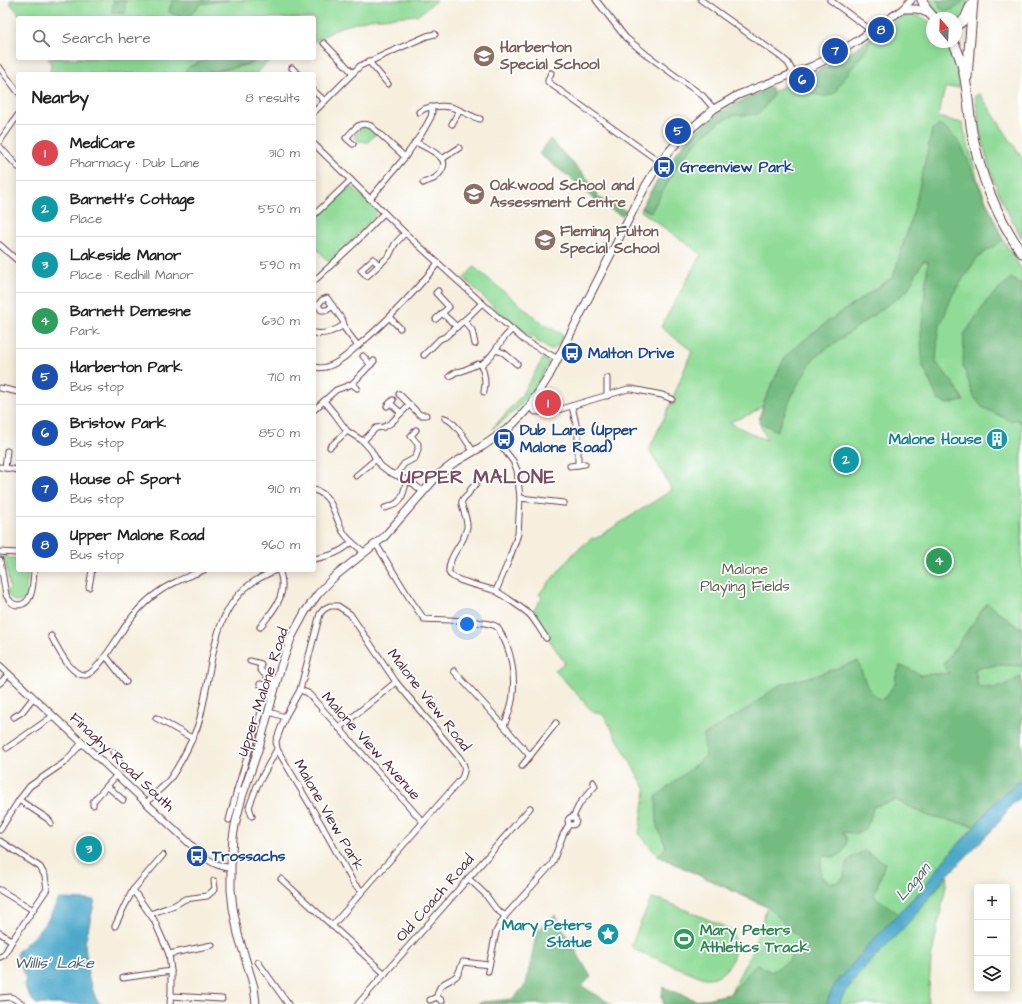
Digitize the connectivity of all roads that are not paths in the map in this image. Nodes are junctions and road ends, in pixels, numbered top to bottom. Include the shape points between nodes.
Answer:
1 (596, 0) edge
2 (701, 0) edge
3 (830, 0) edge
4 (911, 0) edge
5 (922, 0) edge
6 (972, 0) edge
7 (903, 9) junction
8 (929, 12) edge
9 (926, 14) edge
10 (962, 22) edge
11 (872, 31) junction
12 (435, 34) dead end
13 (324, 43) dead end
14 (956, 48) edge
15 (369, 61) junction
16 (0, 68) edge
17 (292, 68) dead end
18 (296, 72) edge
19 (353, 73) junction
20 (552, 73) dead end
21 (794, 74) junction
22 (388, 84) dead end
23 (966, 87) junction
24 (16, 89) edge
25 (316, 93) edge
26 (325, 101) junction
27 (431, 107) junction
28 (714, 109) junction
29 (316, 110) edge
30 (459, 111) junction
31 (419, 112) dead end
32 (16, 118) edge
33 (480, 118) dead end
34 (452, 124) dead end
35 (0, 141) edge
36 (415, 142) junction
37 (353, 144) dead end
38 (316, 146) edge
39 (0, 147) edge
40 (459, 148) dead end
41 (405, 157) junction
42 (442, 159) junction
43 (660, 162) junction
44 (16, 165) edge
45 (351, 180) junction
46 (423, 183) dead end
47 (370, 199) junction
48 (316, 212) edge
49 (384, 212) junction
50 (405, 233) junction
51 (0, 245) edge
52 (1022, 253) edge
53 (16, 259) edge
54 (438, 263) junction
55 (379, 265) dead end
56 (316, 279) edge
57 (438, 291) dead end
58 (482, 303) junction
59 (333, 306) dead end
60 (442, 313) junction
61 (390, 318) junction
62 (436, 319) dead end
63 (464, 321) junction
64 (344, 326) junction
65 (457, 327) junction
66 (400, 328) dead end
67 (512, 329) junction
68 (316, 333) edge
69 (475, 344) dead end
70 (358, 346) junction
71 (496, 350) junction
72 (424, 355) dead end
73 (363, 356) dead end
74 (558, 359) junction
75 (517, 364) dead end
76 (481, 365) junction
77 (316, 368) edge
78 (450, 376) dead end
79 (607, 378) dead end
80 (352, 384) junction
81 (0, 388) edge
82 (357, 388) dead end
83 (16, 392) edge
84 (484, 392) dead end
85 (399, 394) dead end
86 (607, 396) junction
87 (534, 399) junction
88 (672, 399) dead end
89 (324, 401) junction
90 (390, 403) dead end
91 (409, 405) junction
92 (572, 406) junction
93 (529, 407) junction
94 (316, 408) edge
95 (536, 411) junction
96 (401, 413) junction
97 (426, 415) dead end
98 (445, 418) dead end
99 (416, 430) dead end
100 (347, 431) junction
101 (495, 438) junction
102 (363, 441) junction
103 (330, 444) dead end
104 (7, 451) dead end
105 (473, 451) junction
106 (376, 459) junction
107 (585, 464) dead end
108 (578, 465) junction
109 (570, 466) dead end
110 (2, 468) edge
111 (16, 470) edge
112 (357, 474) dead end
113 (396, 475) junction
114 (407, 480) junction
115 (476, 484) dead end
116 (316, 491) edge
117 (423, 492) junction
118 (520, 498) junction
119 (564, 503) dead end
120 (385, 508) dead end
121 (352, 542) junction
122 (376, 544) junction
123 (0, 552) edge
124 (16, 553) edge
125 (365, 553) junction
126 (316, 559) edge
127 (0, 560) edge
128 (34, 572) edge
129 (92, 572) edge
130 (199, 572) edge
131 (274, 572) edge
132 (280, 572) edge
133 (89, 587) dead end
134 (496, 591) junction
135 (330, 606) joint
136 (260, 627) dead end
137 (51, 636) dead end
138 (546, 638) dead end
139 (106, 656) junction
140 (250, 661) dead end
141 (0, 666) edge
142 (454, 671) dead end
143 (9, 674) junction
144 (126, 682) dead end
145 (277, 682) junction
146 (396, 682) junction
147 (0, 683) edge
148 (260, 684) dead end
149 (300, 690) junction
150 (34, 698) junction
151 (269, 712) junction
152 (53, 716) junction
153 (14, 717) dead end
154 (285, 717) junction
155 (156, 718) dead end
156 (556, 723) dead end
157 (504, 726) junction
158 (339, 728) junction
159 (192, 738) junction
160 (82, 743) junction
161 (7, 748) dead end
162 (277, 749) junction
163 (113, 752) dead end
164 (530, 756) junction
165 (120, 763) junction
166 (522, 766) dead end
167 (125, 770) dead end
168 (115, 774) junction
169 (593, 782) dead end
170 (107, 786) junction
171 (240, 791) junction
172 (19, 800) junction
173 (123, 800) dead end
174 (147, 803) junction
175 (93, 805) dead end
176 (530, 808) dead end
177 (252, 816) dead end
178 (229, 820) dead end
179 (423, 822) junction
180 (51, 823) dead end
181 (0, 830) edge
182 (0, 841) edge
183 (163, 855) dead end
184 (231, 868) junction
185 (468, 878) junction
186 (281, 879) dead end
187 (214, 881) dead end
188 (0, 890) edge
189 (133, 890) junction
190 (362, 891) junction
191 (33, 910) junction
192 (150, 914) junction
193 (505, 916) junction
194 (115, 926) dead end
195 (332, 926) junction
196 (0, 933) edge
197 (12, 941) junction
198 (212, 945) dead end
199 (169, 954) junction
200 (0, 957) edge
201 (258, 962) dead end
202 (489, 965) junction
203 (171, 971) junction
204 (488, 971) dead end
205 (385, 974) junction
206 (123, 978) dead end
207 (171, 996) junction
208 (437, 997) junction
209 (0, 998) edge
210 (222, 999) dead end
211 (430, 1000) dead end
212 (442, 1001) dead end
213 (23, 1004) edge
214 (170, 1004) edge
215 (256, 1004) edge
216 (288, 1004) edge
217 (358, 1004) edge

1 - 28 street via 626,38 703,96
2 - 21 street via 788,62
3 - 11 street
4 - 7 main road, Upper Malone Road
5 - 8 highway
6 - 10 highway via 967,16
6 - 23 highway
7 - 9 main road via 916,9
7 - 11 main road, Upper Malone Road
11 - 21 main road, Upper Malone Road via 831,57
12 - 15 street
13 - 19 street
14 - 23 highway
15 - 19 street
15 - 22 street
16 - 24 street
17 - 18 street
19 - 26 street
20 - 43 street via 548,82
21 - 28 main road, Upper Malone Road via 738,94
23 - 52 highway via 972,133 981,170 997,210
25 - 26 street
26 - 29 street
27 - 30 street via 450,107
27 - 31 street
27 - 36 street via 431,117
28 - 43 main road, Upper Malone Road via 685,134
30 - 33 street
30 - 34 street
32 - 35 street
36 - 41 street
36 - 42 street
37 - 41 street via 346,138 361,124 367,124
38 - 45 street
39 - 44 street
40 - 42 street
41 - 47 street
42 - 46 street via 442,170 435,178
43 - 74 main road, Upper Malone Road
45 - 47 street
45 - 48 street
47 - 49 street
49 - 50 street
49 - 56 street
50 - 54 street
50 - 55 street via 389,256
51 - 53 street
54 - 58 street
54 - 61 street
57 - 60 street via 436,293 449,306
58 - 63 street
58 - 67 street
59 - 64 street
60 - 62 street
60 - 65 street
61 - 66 street
61 - 70 street
63 - 65 street
63 - 69 street via 472,330
64 - 68 street via 330,332
64 - 70 street
65 - 72 street
67 - 71 street
67 - 74 street via 524,340
70 - 77 street via 339,361 329,366
71 - 75 street
71 - 76 street
73 - 80 street via 372,363
74 - 87 main road, Upper Malone Road
76 - 78 street
76 - 84 street via 485,377
79 - 86 street
80 - 82 street
80 - 89 street via 336,390
81 - 83 street
85 - 91 street
86 - 88 street via 632,389
86 - 92 street
87 - 93 main road, Upper Malone Road
87 - 95 main road
89 - 94 street
89 - 100 street
90 - 96 street
91 - 96 street
91 - 97 street via 420,415
92 - 95 street
92 - 108 street via 578,435
93 - 95 street
93 - 101 main road, Upper Malone Road via 509,428
96 - 102 street via 391,423 376,428
98 - 105 street
99 - 113 street via 411,436 418,444 418,450 414,458 404,464
100 - 102 street
100 - 103 street
101 - 105 main road, Upper Malone Road
101 - 118 street via 517,470
102 - 106 street
104 - 110 street
105 - 117 main road, Upper Malone Road via 446,468
106 - 112 street
106 - 113 street via 385,469
107 - 108 street
108 - 109 street
110 - 111 street
113 - 114 street
114 - 117 street
114 - 120 street via 400,501
115 - 134 street via 461,503 467,528 452,558 449,574 461,581
116 - 121 street via 328,499 342,530
117 - 122 main road, Upper Malone Road
118 - 119 street
118 - 134 street via 518,534
121 - 125 street
121 - 126 street via 339,552
122 - 125 main road, Upper Malone Road
122 - 157 street via 424,619 474,621 497,627 511,658 514,682 511,705
123 - 124 street
125 - 145 main road, Upper Malone Road via 334,577 305,612 292,636
127 - 128 street via 6,595 17,605 28,601
129 - 133 street
130 - 139 street via 157,593 129,620
131 - 159 street via 250,584 237,596 226,612 213,653 201,714
132 - 136 street via 282,590 276,608
134 - 138 street via 530,615
135 - 146 street, Malone View Road via 338,606 350,614
135 - 149 street, Malone View Park via 320,614
137 - 139 street via 68,664 80,674 91,673
139 - 144 street
140 - 145 street via 261,664 260,669 264,675
141 - 143 street, Finaghy Road South
142 - 157 street
143 - 147 street
143 - 150 street, Finaghy Road South
145 - 151 main road, Upper Malone Road
146 - 158 street
146 - 179 street, Malone View Road via 464,763 465,771 462,778
148 - 171 street, Upper Malone Road via 269,686
149 - 154 street, Malone View Park
149 - 158 street, Malone View Avenue via 308,693
150 - 152 street, Finaghy Road South
150 - 153 street
151 - 154 street
151 - 171 main road, Upper Malone Road via 259,747
152 - 160 street, Finaghy Road South
152 - 161 street
154 - 162 street, Malone View Park via 276,741
155 - 159 street
156 - 164 street
157 - 164 street
158 - 179 street, Malone View Avenue
159 - 174 street via 169,779
160 - 168 street, Finaghy Road South
160 - 172 street via 65,762 30,786
162 - 177 street, Malone View Park via 249,807
162 - 190 street, Malone View Park via 354,884
163 - 165 street
164 - 166 street
165 - 167 street
165 - 168 street
168 - 170 street
168 - 174 street, Finaghy Road South
169 - 193 street via 595,786 580,803 573,817 568,819 570,824 552,864
170 - 173 street
170 - 175 street
171 - 178 street, Upper Malone Road
171 - 184 main road, Upper Malone Road
172 - 180 street
172 - 181 street
174 - 184 street, Finaghy Road South via 204,857
176 - 185 street, Old Coach Road
179 - 190 street, Malone View Road
182 - 191 street via 40,867 45,876 47,889
183 - 189 street
184 - 215 main road, Upper Malone Road via 231,890 238,934 254,987
185 - 193 street
185 - 205 street, Old Coach Road
186 - 195 street
187 - 192 street via 215,890 207,896 185,899
188 - 191 street
189 - 192 street
189 - 194 street
190 - 195 street, Malone View Road
191 - 197 street
192 - 199 street
193 - 202 street via 496,932
195 - 205 street
196 - 197 street
197 - 200 street
198 - 199 street
199 - 203 street
201 - 216 street
202 - 204 street
202 - 208 street via 463,962 457,975 444,983
203 - 206 street
203 - 207 street
205 - 217 street, Old Coach Road
207 - 210 street
207 - 214 street
208 - 211 street
208 - 212 street
209 - 213 street via 10,997

